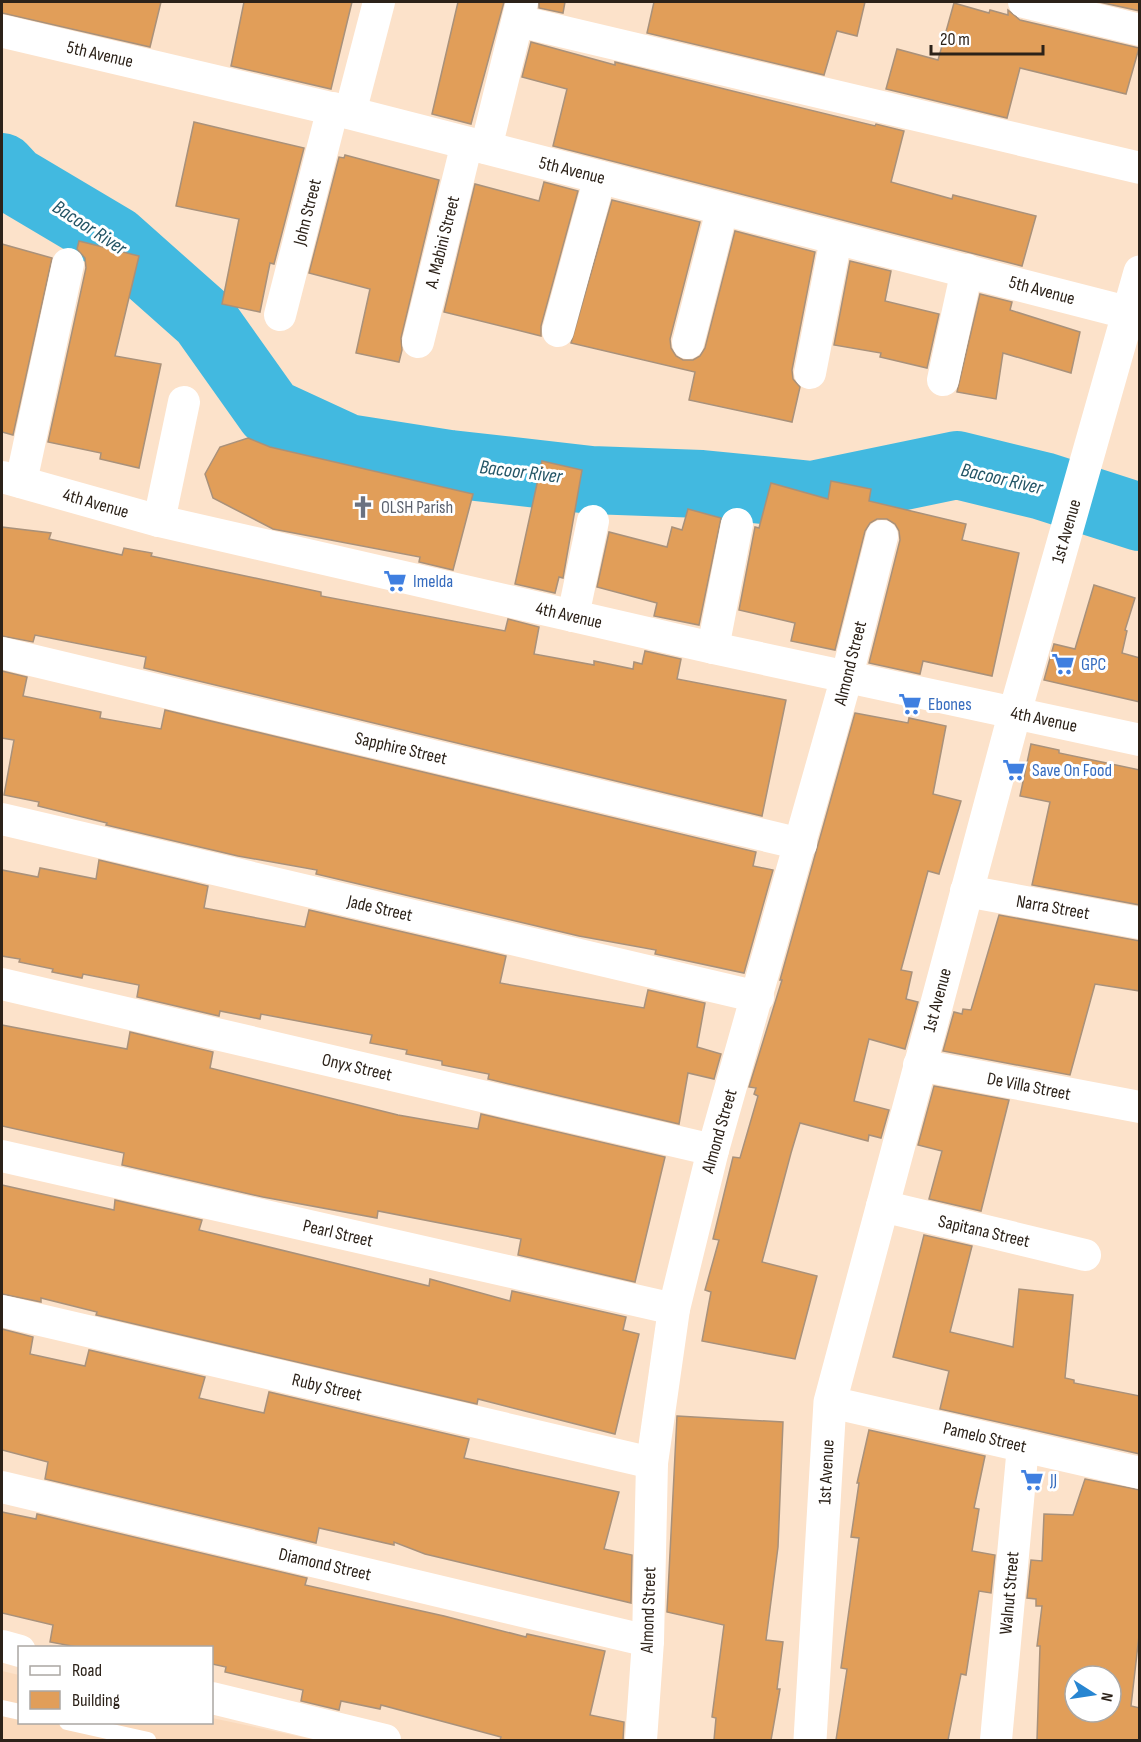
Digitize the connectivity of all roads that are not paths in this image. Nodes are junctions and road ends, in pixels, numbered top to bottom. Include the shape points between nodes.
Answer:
1 (379, 2) edge
2 (1024, 2) edge
3 (1058, 5) edge
4 (520, 11) edge
5 (1140, 30) edge
6 (2, 31) edge
7 (342, 111) junction
8 (477, 146) junction
9 (1140, 168) edge
10 (600, 177) junction
11 (722, 210) junction
12 (836, 239) junction
13 (68, 264) dead end
14 (967, 270) junction
15 (1140, 272) edge
16 (280, 315) dead end
17 (1134, 315) edge
18 (558, 331) dead end
19 (418, 342) dead end
20 (688, 343) dead end
21 (810, 373) dead end
22 (943, 380) dead end
23 (184, 402) dead end
24 (11, 480) edge
25 (159, 521) junction
26 (593, 521) dead end
27 (737, 524) dead end
28 (882, 536) dead end
29 (573, 616) junction
30 (713, 648) junction
31 (2, 653) edge
32 (847, 676) junction
33 (1015, 712) junction
34 (1140, 740) edge
35 (2, 819) edge
36 (801, 844) junction
37 (966, 891) junction
38 (1140, 923) edge
39 (2, 984) edge
40 (758, 997) junction
41 (919, 1065) junction
42 (1140, 1107) edge
43 (713, 1150) junction
44 (2, 1156) edge
45 (882, 1206) junction
46 (1085, 1255) dead end
47 (674, 1309) junction
48 (2, 1311) edge
49 (830, 1402) junction
50 (1023, 1446) junction
51 (652, 1462) junction
52 (1140, 1473) edge
53 (2, 1487) edge
54 (648, 1641) junction
55 (2, 1646) edge
56 (18, 1650) edge
57 (213, 1698) edge
58 (2, 1708) edge
59 (18, 1712) edge
60 (76, 1724) edge
61 (148, 1740) edge
62 (385, 1740) edge
63 (641, 1740) edge
64 (810, 1740) edge
65 (996, 1740) edge

1 - 7 street, John Street
2 - 3 street
3 - 5 street
4 - 8 street, A. Mabini Street
4 - 9 street
6 - 7 street, 5th Avenue
7 - 8 street, 5th Avenue
7 - 16 street, John Street
8 - 10 street, 5th Avenue
8 - 19 street, A. Mabini Street
10 - 11 street, 5th Avenue
10 - 18 street
11 - 12 street, 5th Avenue
11 - 20 street
12 - 14 street, 5th Avenue
12 - 21 street
13 - 24 street
14 - 17 street, 5th Avenue
14 - 22 street
15 - 17 street, 1st Avenue
17 - 33 street, 1st Avenue via 1084,465
23 - 25 street
24 - 25 street, 4th Avenue
25 - 29 street, 4th Avenue
26 - 29 street
27 - 30 street
28 - 32 street, Almond Street
29 - 30 street, 4th Avenue
30 - 32 street, 4th Avenue
31 - 36 street, Sapphire Street
32 - 33 street, 4th Avenue
32 - 36 street, Almond Street
33 - 34 street, 4th Avenue
33 - 37 street, 1st Avenue
35 - 40 street, Jade Street
36 - 40 street, Almond Street
37 - 38 street, Narra Street
37 - 41 street, 1st Avenue
39 - 43 street, Onyx Street
40 - 43 street, Almond Street
41 - 42 street, De Villa Street
41 - 45 street, 1st Avenue
43 - 47 street, Almond Street
44 - 47 street, Pearl Street
45 - 46 street, Sapitana Street
45 - 49 street, 1st Avenue
47 - 51 street, Almond Street
48 - 51 street, Ruby Street
49 - 50 street, Pamelo Street
49 - 64 street, 1st Avenue
50 - 52 street, Pamelo Street
50 - 65 street, Walnut Street
51 - 54 street, Almond Street
53 - 54 street, Diamond Street
54 - 63 street, Almond Street
55 - 56 street
57 - 62 street
58 - 59 lane
60 - 61 lane

